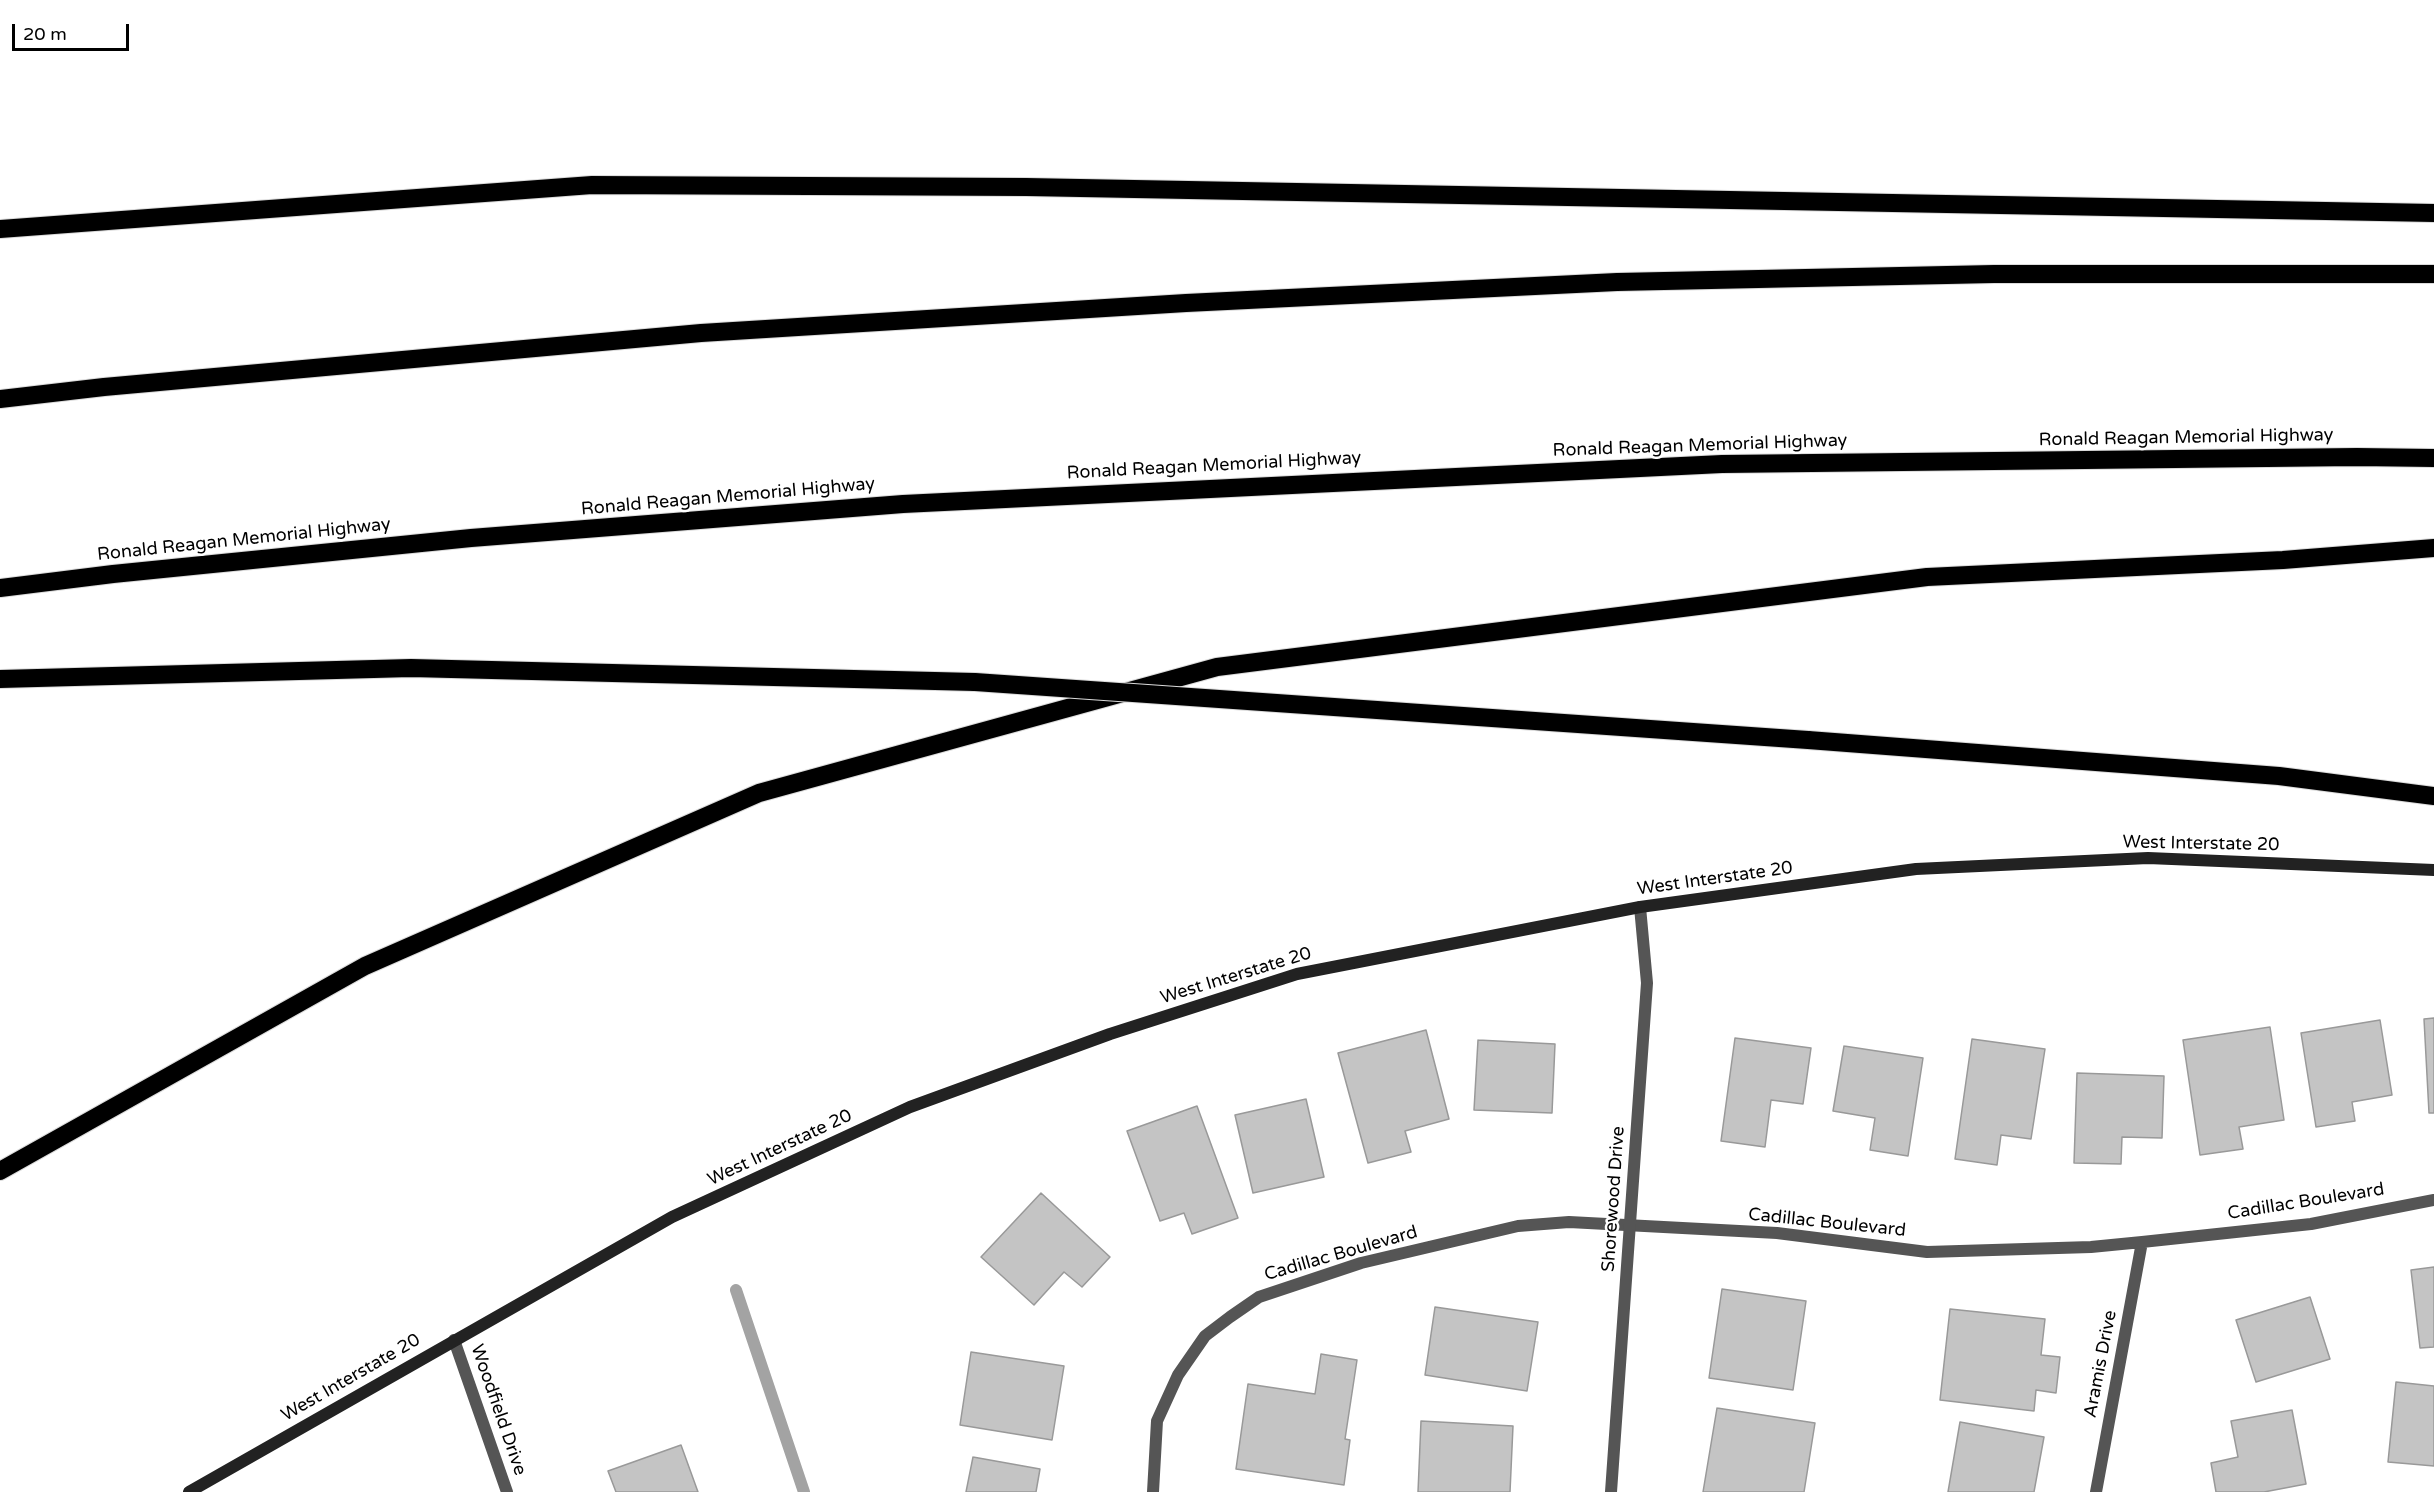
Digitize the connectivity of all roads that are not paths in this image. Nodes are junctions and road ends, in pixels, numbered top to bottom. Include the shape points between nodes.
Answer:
1 (2434, 213) edge
2 (0, 229) edge
3 (2434, 274) edge
4 (0, 399) edge
5 (2434, 458) edge
6 (2434, 549) edge
7 (0, 588) edge
8 (0, 679) edge
9 (2434, 795) edge
10 (2434, 870) edge
11 (1640, 908) junction
12 (0, 1171) edge
13 (2434, 1200) edge
14 (1630, 1224) junction
15 (2142, 1242) junction
16 (454, 1340) junction
17 (189, 1492) edge
18 (507, 1492) edge
19 (1153, 1492) edge
20 (1611, 1492) edge
21 (2096, 1492) edge

1 - 2 highway via 1026,187 592,185
3 - 4 highway via 1994,274 1629,282 1186,303 701,333
5 - 7 highway, Ronald Reagan Memorial Highway via 1722,464 939,502 459,540
6 - 12 highway via 1927,577 1217,667 759,793 365,966
8 - 9 highway, bridge via 411,668 975,682 2279,776
10 - 11 main road, West Interstate 20 via 2148,858 1916,869
11 - 14 street, Shorewood Drive via 1647,983
11 - 16 main road, West Interstate 20 via 1297,974 1110,1034 910,1107 682,1212
13 - 15 street, Cadillac Boulevard via 2311,1224
14 - 15 street, Cadillac Boulevard via 1777,1233 1927,1252
14 - 19 street, Cadillac Boulevard via 1569,1222 1518,1226 1361,1263 1259,1297 1204,1336 1178,1375 1157,1421
14 - 20 street, Shorewood Drive
15 - 21 street, Aramis Drive
16 - 17 main road, West Interstate 20
16 - 18 street, Woodfield Drive

